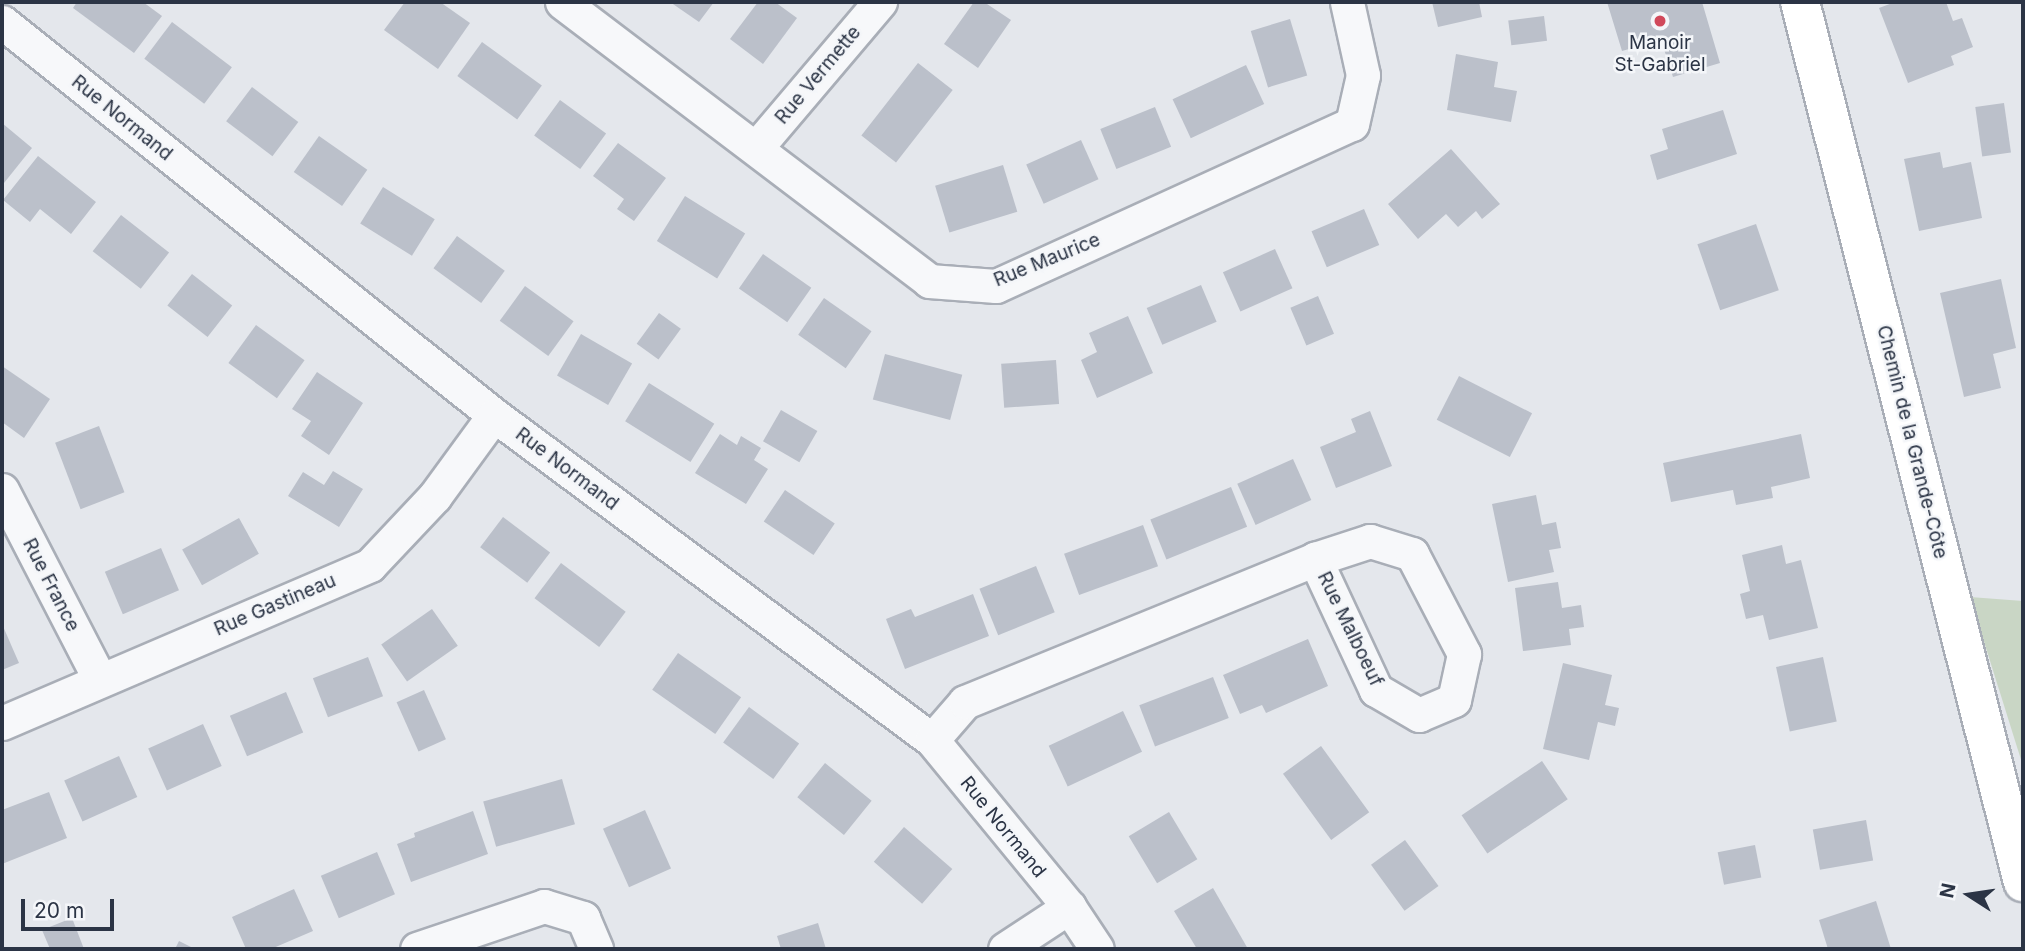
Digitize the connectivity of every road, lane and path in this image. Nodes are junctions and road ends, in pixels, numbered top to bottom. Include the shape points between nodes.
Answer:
1 (562, 2) edge
2 (880, 2) edge
3 (1347, 2) edge
4 (1800, 2) edge
5 (2, 22) edge
6 (757, 148) junction
7 (494, 415) junction
8 (2, 490) edge
9 (1315, 559) junction
10 (100, 680) junction
11 (2, 723) edge
12 (932, 740) junction
13 (2023, 882) edge
14 (1069, 907) junction
15 (417, 949) edge
16 (596, 949) edge
17 (1005, 949) edge
18 (1097, 949) edge

1 - 6 street, Rue Maurice
2 - 6 street, Rue Vermette
3 - 6 street, Rue Maurice via 1363,75 1352,124 996,286 929,281
4 - 13 main road, Chemin de la Grande-Côte
5 - 7 street, Rue Normand
7 - 10 street, Rue Gastineau via 435,496 370,565
7 - 12 street, Rue Normand
8 - 10 street, Rue France
9 - 9 street, Rue Malboeuf via 1370,541 1412,554 1464,654 1454,701 1419,715 1376,690
9 - 12 street, Rue Malboeuf via 965,702
10 - 11 street, Rue Gastineau
12 - 14 street, Rue Normand
14 - 17 street
14 - 18 street, Rue Normand
15 - 16 street via 544,906 583,918

